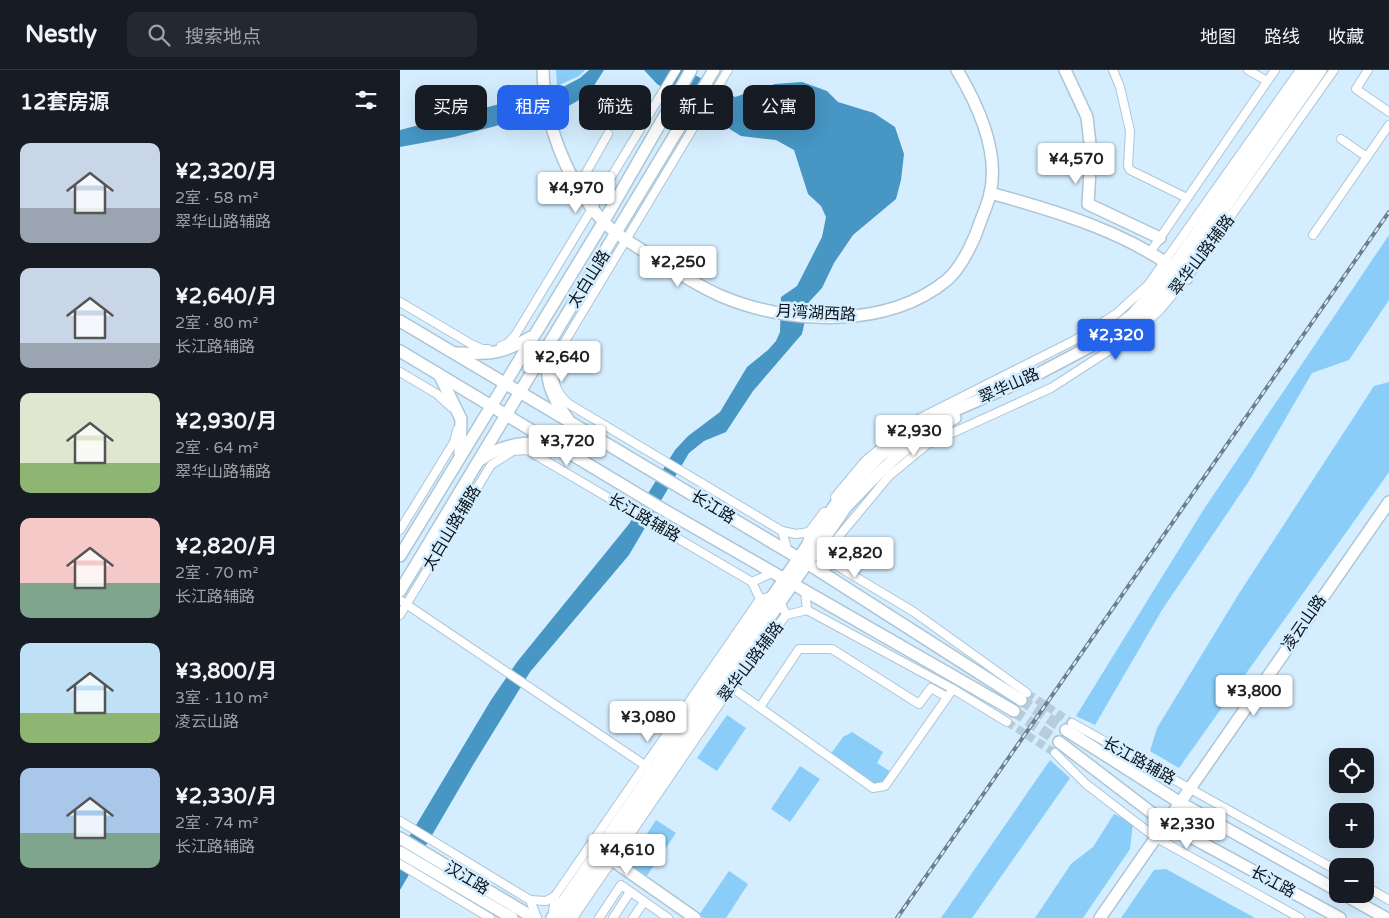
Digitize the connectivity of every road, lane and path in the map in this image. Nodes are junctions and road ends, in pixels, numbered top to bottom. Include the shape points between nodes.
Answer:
1 (543, 70) edge
2 (676, 70) edge
3 (691, 70) edge
4 (714, 70) edge
5 (728, 70) edge
6 (957, 70) edge
7 (1065, 70) edge
8 (1112, 70) edge
9 (1248, 70) edge
10 (1275, 70) edge
11 (1300, 70) edge
12 (1310, 70) edge
13 (1321, 70) edge
14 (1334, 70) edge
15 (1368, 70) edge
16 (1267, 81) junction
17 (706, 85) edge
18 (719, 85) edge
19 (1389, 112) edge
20 (1389, 125) edge
21 (685, 130) edge
22 (608, 134) dead end
23 (1341, 139) dead end
24 (1367, 157) junction
25 (578, 185) junction
26 (990, 193) junction
27 (1187, 198) junction
28 (594, 208) junction
29 (604, 221) junction
30 (1312, 235) dead end
31 (622, 236) junction
32 (1160, 238) junction
33 (1149, 254) junction
34 (1176, 270) junction
35 (400, 302) edge
36 (400, 321) edge
37 (532, 336) junction
38 (548, 346) junction
39 (400, 351) edge
40 (454, 353) junction
41 (400, 372) edge
42 (440, 374) junction
43 (504, 382) junction
44 (520, 392) junction
45 (490, 405) junction
46 (506, 415) junction
47 (570, 422) junction
48 (556, 444) junction
49 (513, 451) joint
50 (460, 456) junction
51 (475, 464) junction
52 (1389, 502) edge
53 (400, 530) edge
54 (782, 531) junction
55 (809, 532) junction
56 (830, 547) junction
57 (811, 549) junction
58 (400, 556) edge
59 (798, 558) junction
60 (834, 564) junction
61 (817, 570) junction
62 (774, 572) junction
63 (752, 582) junction
64 (789, 582) junction
65 (400, 591) edge
66 (806, 592) junction
67 (760, 599) junction
68 (777, 599) junction
69 (403, 602) edge
70 (807, 610) junction
71 (400, 615) edge
72 (786, 615) junction
73 (732, 687) junction
74 (953, 689) junction
75 (1024, 696) joint
76 (947, 697) junction
77 (760, 707) junction
78 (1014, 711) tunnel mouth
79 (1007, 722) tunnel mouth
80 (1069, 727) joint
81 (1057, 748) joint
82 (649, 768) junction
83 (1189, 788) junction
84 (1179, 802) junction
85 (400, 820) edge
86 (1165, 823) junction
87 (1155, 837) junction
88 (400, 838) edge
89 (400, 852) edge
90 (612, 860) junction
91 (400, 864) edge
92 (1329, 866) edge
93 (416, 868) junction
94 (1329, 886) edge
95 (1374, 891) edge
96 (630, 892) junction
97 (555, 896) junction
98 (530, 900) junction
99 (1389, 900) edge
100 (644, 902) junction
101 (1359, 903) edge
102 (657, 915) edge
103 (556, 917) edge
104 (490, 918) edge
105 (512, 918) edge
106 (536, 918) edge
107 (573, 918) edge
108 (599, 918) edge
109 (613, 918) edge
110 (634, 918) edge
111 (668, 918) edge
112 (695, 918) edge
113 (1100, 918) edge
114 (1300, 918) edge
115 (1340, 918) edge
116 (1386, 918) edge

1 - 25 main road, 月湾湖西路 via 549,118 561,154
2 - 28 street
3 - 29 main road, 太白山路
4 - 17 main road, 太白山路
5 - 18 street
6 - 26 main road, 月湾湖西路 via 969,90 992,157
7 - 32 main road via 1087,117 1092,153 1088,204
8 - 27 street via 1120,87 1130,130 1130,170
9 - 16 street
10 - 16 street
11 - 34 street, 翠华山路辅路
12 - 34 main road, 翠华山路
13 - 34 main road, 翠华山路
14 - 34 street, 翠华山路辅路
15 - 19 street via 1356,89
16 - 27 street
20 - 24 street
21 - 31 main road, 太白山路
22 - 25 street
23 - 24 street
24 - 30 street
25 - 28 main road, 月湾湖西路
26 - 31 main road, 月湾湖西路 via 974,241 948,279 910,304 865,316 808,316 775,312 721,296 672,270
26 - 33 main road via 1076,219 1119,236
27 - 32 street
28 - 29 main road, 月湾湖西路
28 - 35 street via 508,343 482,349
29 - 31 main road, 月湾湖西路
29 - 37 main road, 太白山路
31 - 38 main road, 太白山路
31 - 54 street via 558,353 553,368 554,384 569,404
32 - 33 street
33 - 34 main road
34 - 55 street, 翠华山路辅路 via 1148,285 1116,314 1075,340 910,423 865,461
34 - 56 street, 翠华山路辅路 via 1159,311 1127,340 1051,388 928,444 889,476
34 - 57 main road, 翠华山路 via 1142,317 1097,351 951,420 910,444 882,468
36 - 40 main road, 长江路
37 - 40 main road via 492,354
37 - 43 main road, 太白山路
38 - 44 main road, 太白山路
38 - 47 main road via 549,389
39 - 42 main road, 长江路
40 - 43 main road, 长江路
41 - 53 street via 448,402 456,415 457,431 454,442
42 - 45 main road, 长江路
42 - 50 main road via 461,419
43 - 44 main road, 长江路
43 - 45 main road, 太白山路
44 - 46 main road, 太白山路
44 - 47 main road, 长江路
45 - 46 main road, 长江路
45 - 50 main road, 太白山路
46 - 48 main road, 长江路
46 - 51 main road, 太白山路
47 - 59 main road, 长江路
48 - 51 main road via 536,442 509,446 491,452
48 - 62 main road, 长江路
49 - 63 street, 长江路辅路 via 527,450
49 - 69 street, 太白山路辅路 via 491,465
50 - 58 main road, 太白山路
51 - 65 main road, 太白山路
52 - 83 main road, 凌云山路
54 - 55 street
54 - 59 street
55 - 57 street, 翠华山路辅路
56 - 57 street
56 - 60 street
57 - 59 main road, 翠华山路
59 - 61 main road, 长江路
59 - 64 main road, 翠华山路
60 - 61 street
60 - 75 street via 914,612
61 - 75 main road, 长江路
62 - 63 street
62 - 64 main road, 长江路
63 - 67 street
64 - 66 main road, 长江路
64 - 68 main road, 翠华山路
66 - 70 street
66 - 78 main road, 长江路
67 - 68 street, 翠华山路辅路
67 - 82 street, 翠华山路辅路
68 - 72 street, 翠华山路辅路
68 - 82 main road, 翠华山路
68 - 103 main road, 翠华山路 via 605,855
69 - 71 street, 太白山路辅路
69 - 82 street
70 - 72 street
70 - 74 street
72 - 73 street, 翠华山路辅路
73 - 77 street
73 - 90 street, 翠华山路辅路
74 - 76 street
74 - 79 street
76 - 77 street via 931,688 919,704 832,649 800,649
76 - 77 street via 885,786 880,788 873,788
80 - 83 street, 长江路辅路
80 - 84 main road, 长江路
81 - 86 main road, 长江路
81 - 87 street via 1086,784
82 - 97 street, 翠华山路辅路
82 - 103 main road, 翠华山路
83 - 84 main road, 凌云山路
83 - 92 street, 长江路辅路
84 - 86 main road, 凌云山路
84 - 94 main road, 长江路
85 - 98 street
86 - 87 main road, 凌云山路
86 - 115 main road, 长江路
87 - 113 main road, 凌云山路
87 - 114 street
88 - 106 main road, 汉江路
89 - 93 main road, 汉江路
90 - 107 street, 翠华山路辅路
90 - 112 main road
91 - 93 street
93 - 104 street
93 - 105 main road, 汉江路
95 - 99 street
96 - 100 street
96 - 108 street via 621,885
96 - 109 street
97 - 98 street via 546,901
97 - 103 street, 翠华山路辅路
98 - 106 street
100 - 102 street
100 - 110 street
101 - 116 main road
102 - 111 street

